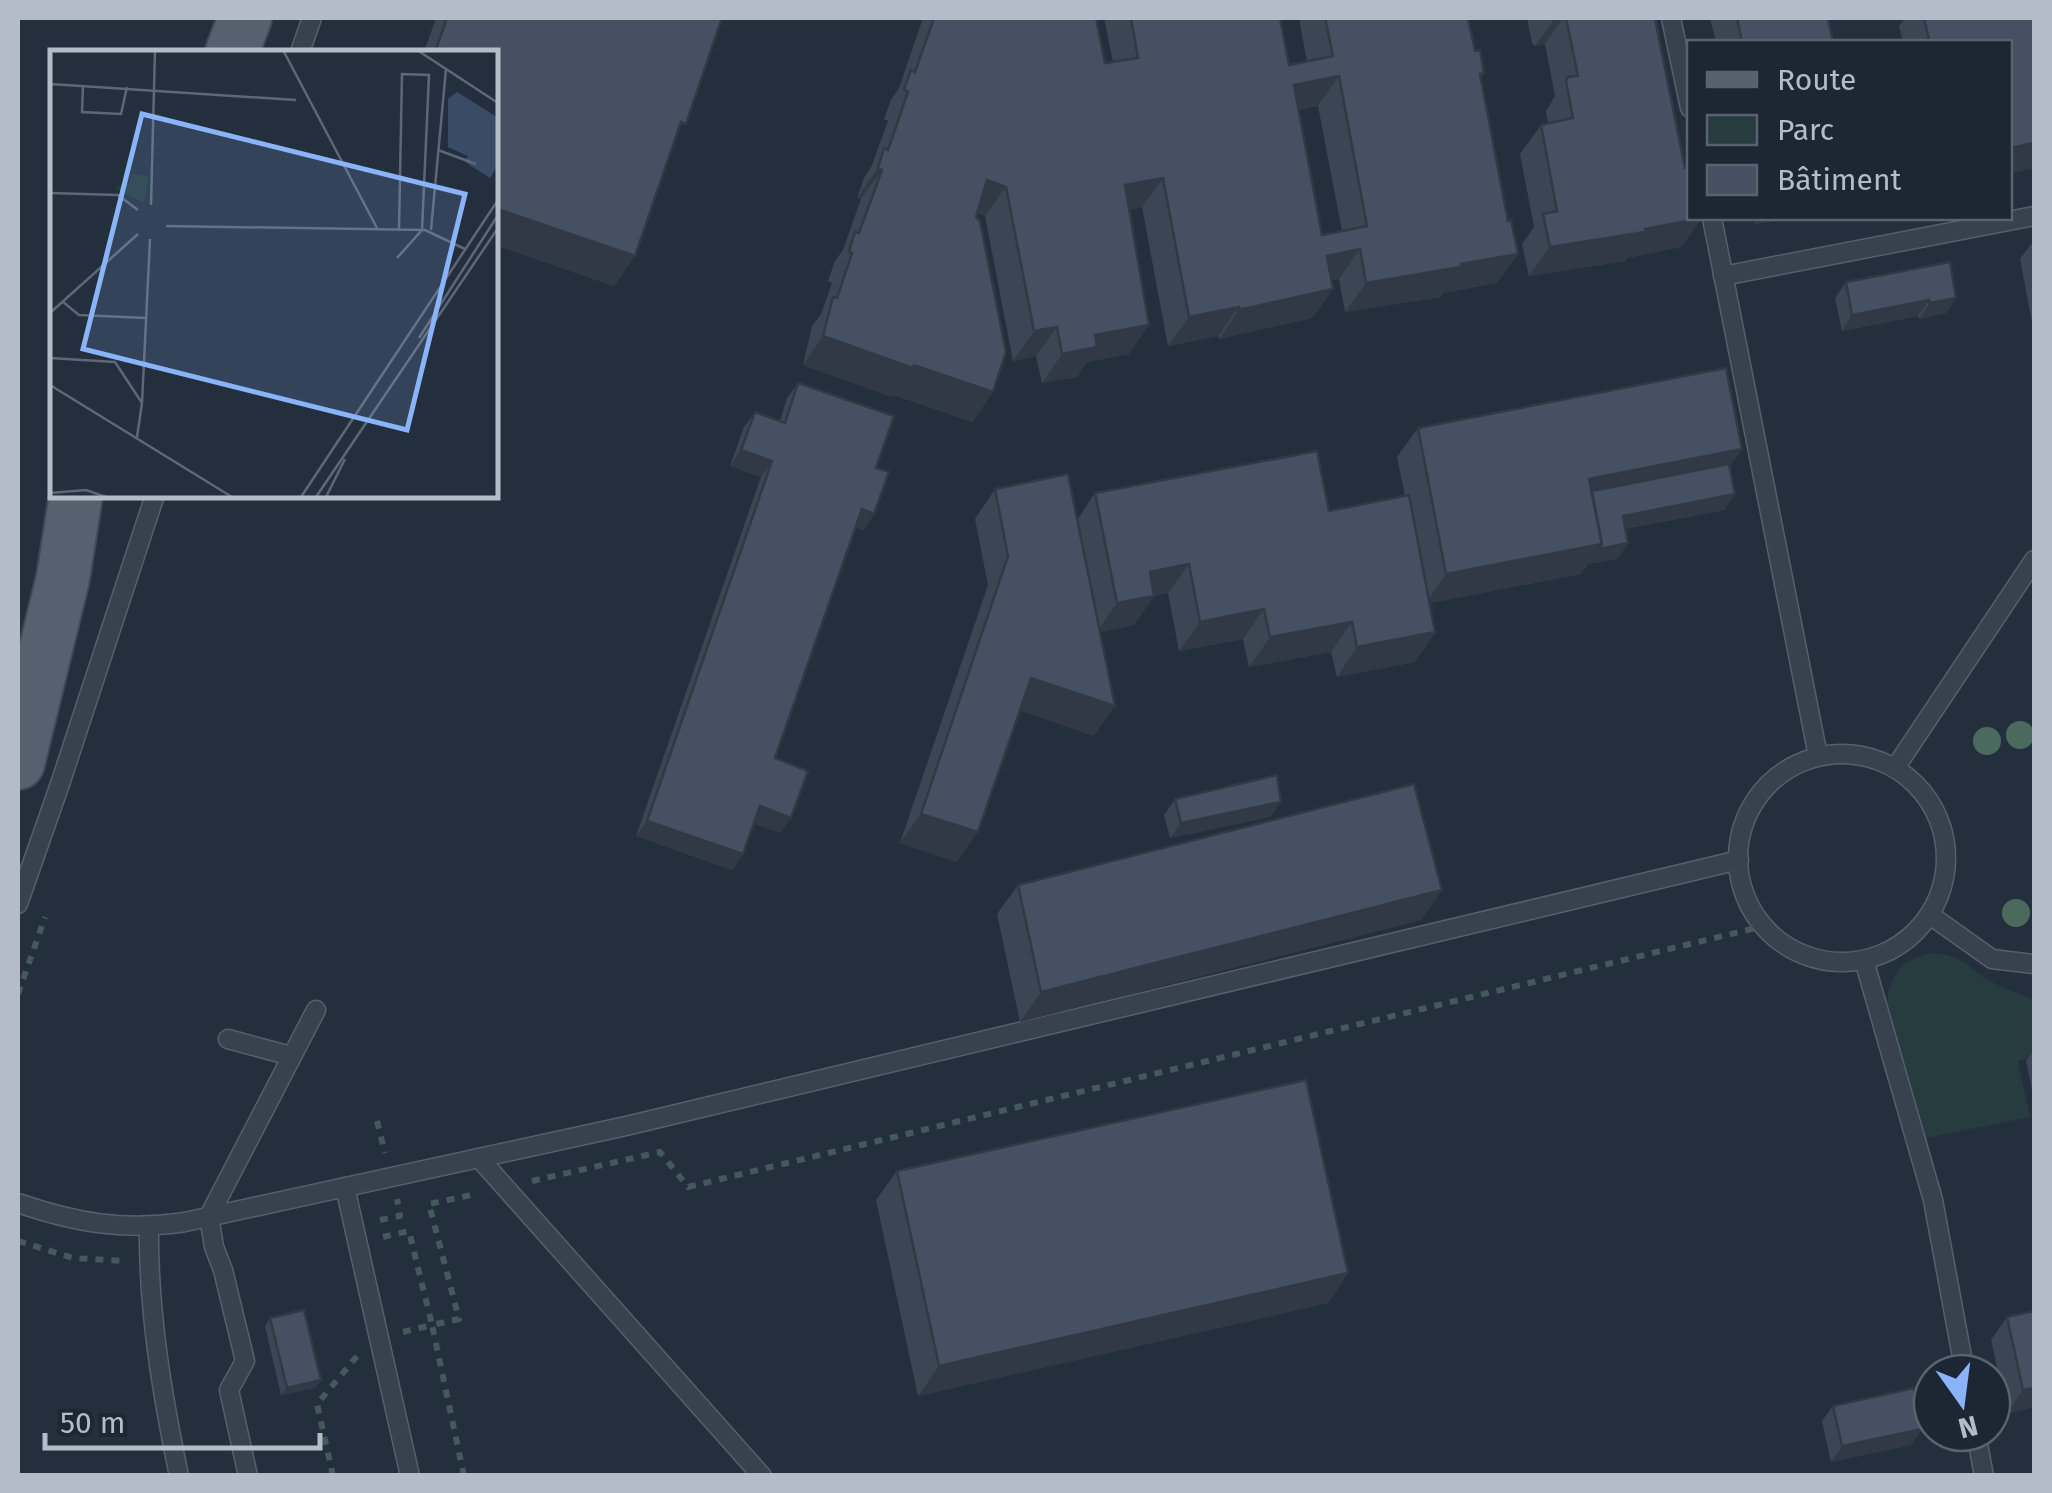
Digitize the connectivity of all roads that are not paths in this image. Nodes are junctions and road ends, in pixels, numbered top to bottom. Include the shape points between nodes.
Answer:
1 (244, 18) edge
2 (312, 18) edge
3 (1671, 18) edge
4 (233, 50) edge
5 (301, 50) edge
6 (1687, 94) edge
7 (2034, 216) edge
8 (1712, 220) edge
9 (1724, 276) junction
10 (73, 498) edge
11 (75, 498) edge
12 (154, 498) edge
13 (2034, 560) edge
14 (18, 611) edge
15 (1818, 756) junction
16 (18, 763) edge
17 (1895, 768) junction
18 (1738, 860) junction
19 (18, 904) edge
20 (1930, 915) junction
21 (1864, 960) junction
22 (2034, 964) edge
23 (316, 1010) dead end
24 (228, 1039) dead end
25 (291, 1056) junction
26 (479, 1158) junction
27 (346, 1187) junction
28 (18, 1203) edge
29 (209, 1216) junction
30 (148, 1227) junction
31 (1961, 1353) edge
32 (179, 1476) edge
33 (248, 1476) edge
34 (410, 1476) edge
35 (762, 1476) edge

1 - 4 main road
2 - 5 lane
3 - 6 lane
7 - 9 lane
8 - 9 lane
9 - 15 lane
10 - 14 main road
11 - 16 main road via 63,578
12 - 19 lane
13 - 17 lane
15 - 17 lane via 1863,755
15 - 18 lane via 1785,770 1760,793 1745,820
17 - 20 lane via 1925,794 1940,821 1947,854 1943,888
18 - 21 lane via 1756,918 1775,938 1826,961
18 - 26 lane
20 - 21 lane via 1906,940
20 - 22 lane via 1992,959
21 - 31 lane via 1933,1200
23 - 25 lane
24 - 25 lane
25 - 29 lane
26 - 27 lane
26 - 35 lane
27 - 29 lane
27 - 34 lane
28 - 30 lane via 107,1226
29 - 30 lane
29 - 33 lane via 245,1361 229,1390
30 - 32 lane via 164,1404

